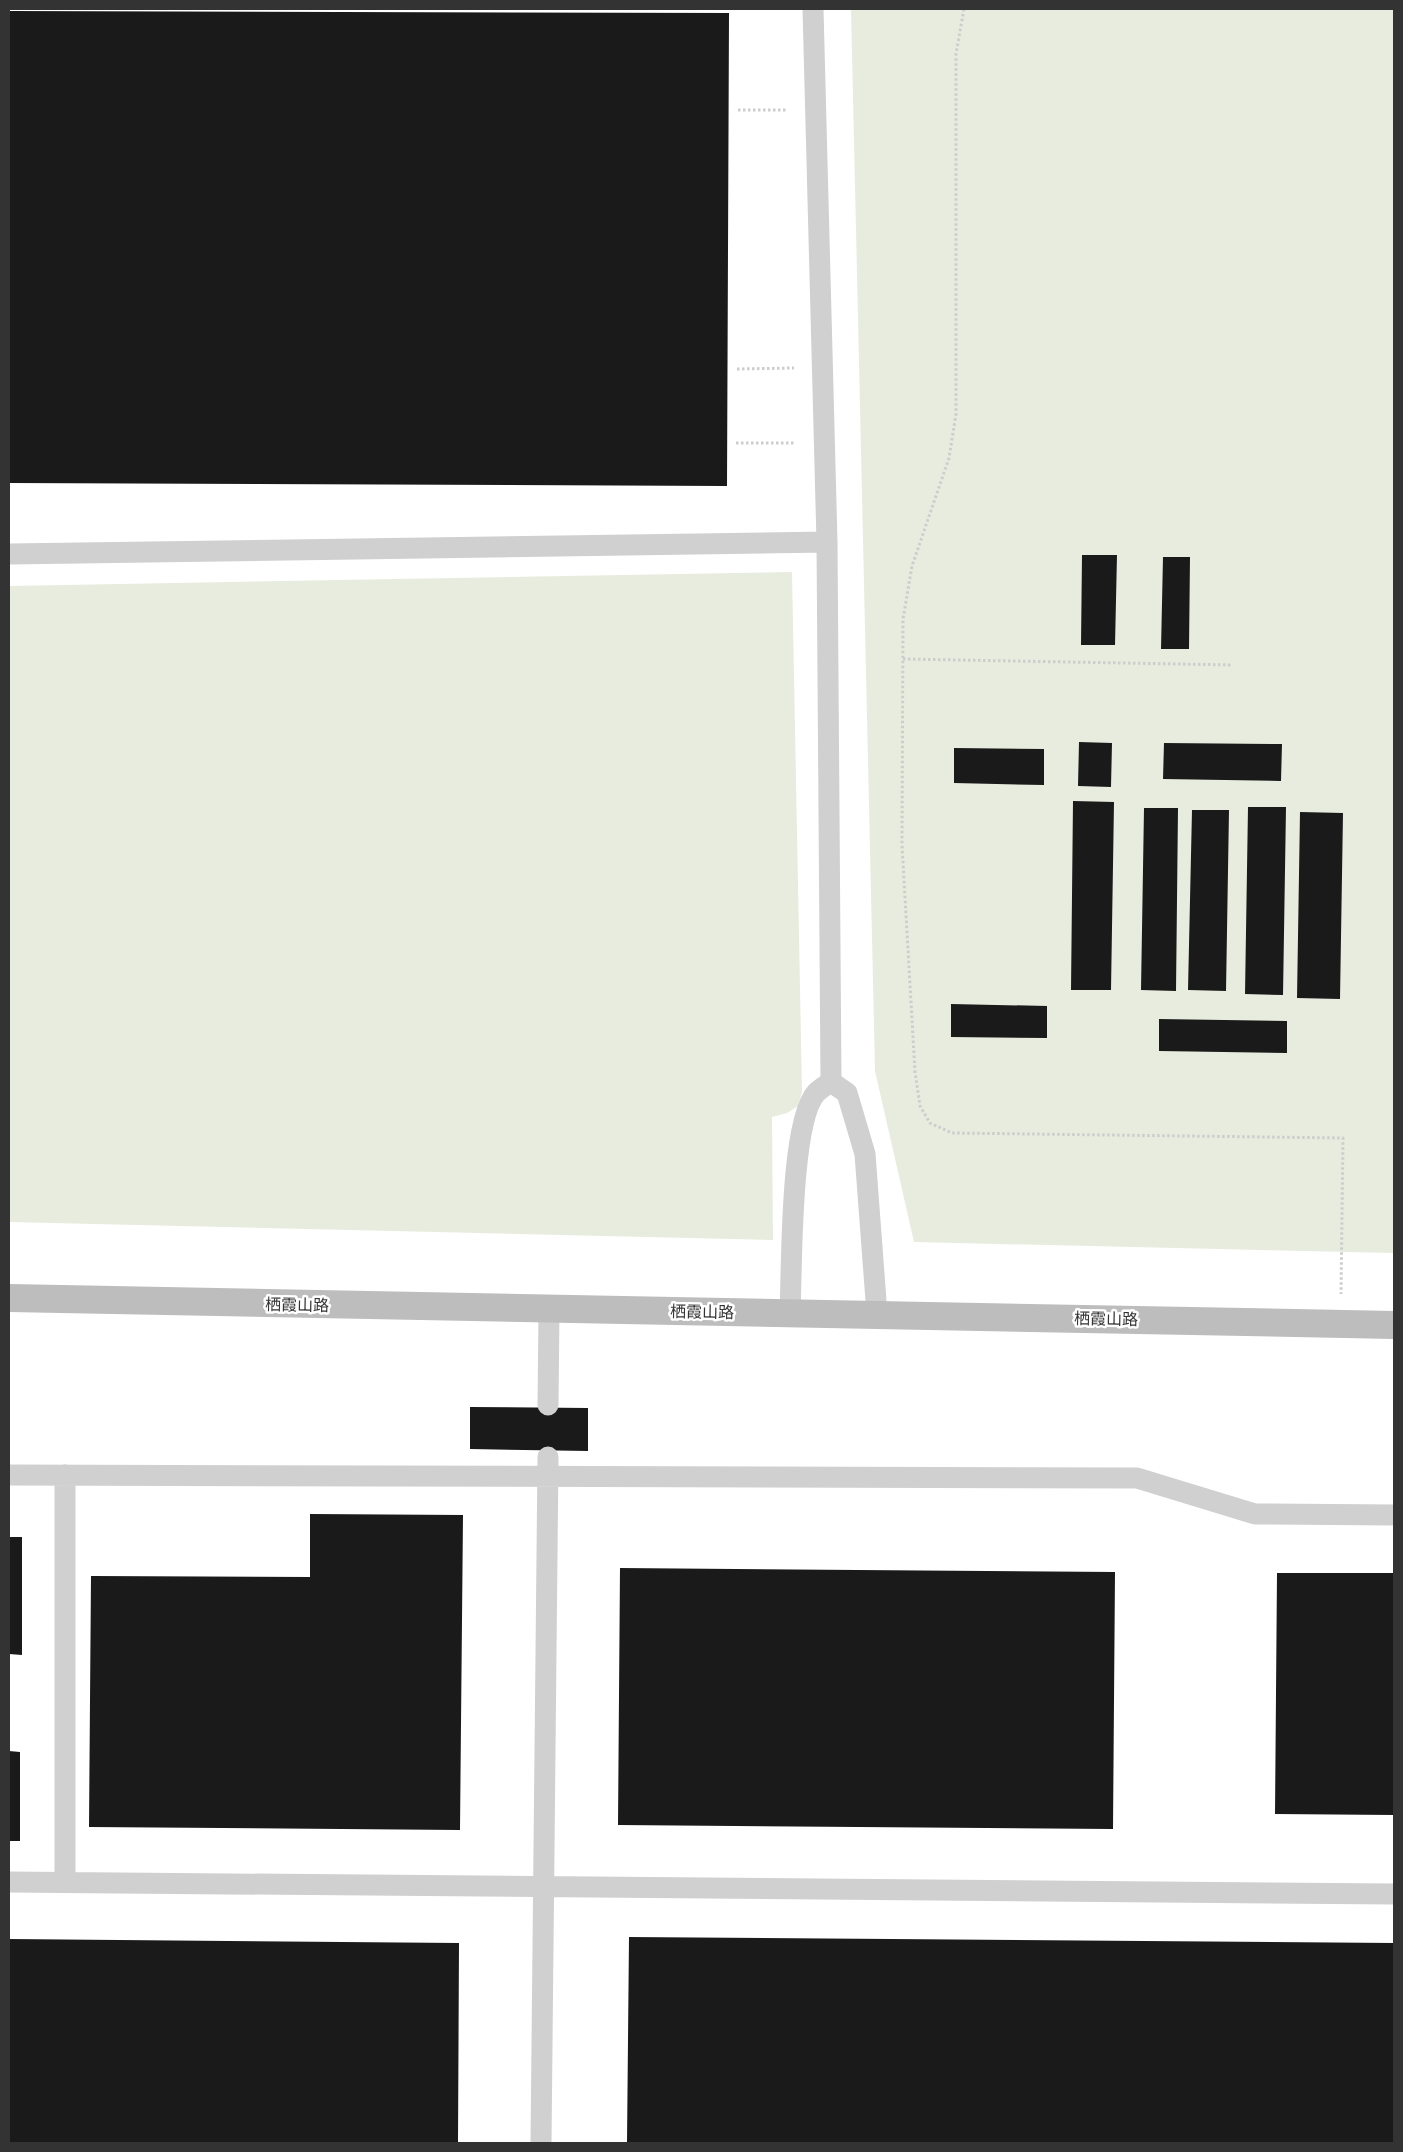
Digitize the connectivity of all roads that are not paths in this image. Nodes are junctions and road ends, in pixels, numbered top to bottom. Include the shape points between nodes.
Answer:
1 (813, 9) edge
2 (827, 542) junction
3 (9, 554) edge
4 (831, 1082) junction
5 (9, 1298) edge
6 (550, 1310) junction
7 (790, 1312) junction
8 (877, 1314) junction
9 (1394, 1325) edge
10 (548, 1405) dead end
11 (548, 1467) junction
12 (9, 1475) edge
13 (65, 1475) junction
14 (1394, 1515) edge
15 (9, 1882) edge
16 (65, 1882) junction
17 (544, 1886) junction
18 (1394, 1894) edge
19 (541, 2143) edge

1 - 2 lane
2 - 3 lane
2 - 4 lane
4 - 7 lane via 815,1094 802,1122 797,1155
4 - 8 lane via 847,1093 865,1154
5 - 6 street, 栖霞山路
6 - 7 street, 栖霞山路
6 - 10 lane
7 - 8 street, 栖霞山路
8 - 9 street, 栖霞山路
11 - 13 lane
11 - 14 lane via 1137,1478 1255,1514
11 - 17 lane
12 - 13 lane
13 - 16 lane
15 - 16 lane
16 - 17 lane
17 - 18 lane
17 - 19 lane

